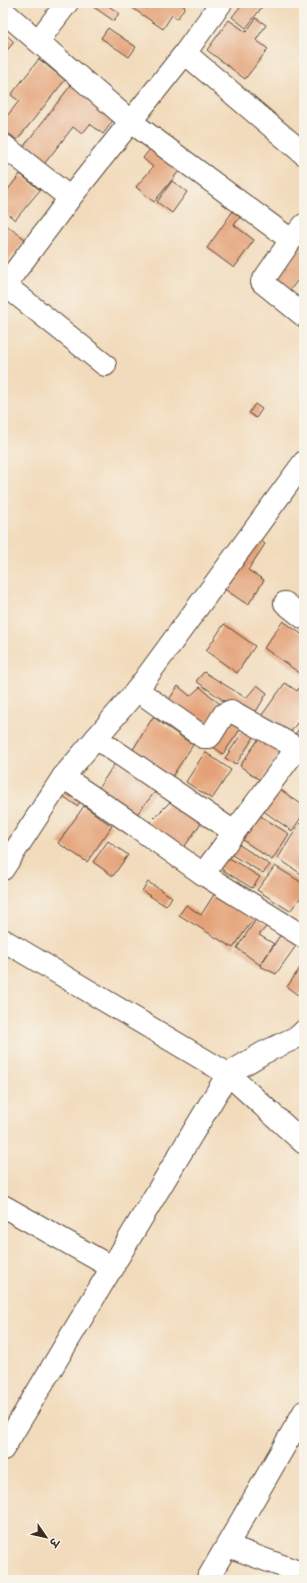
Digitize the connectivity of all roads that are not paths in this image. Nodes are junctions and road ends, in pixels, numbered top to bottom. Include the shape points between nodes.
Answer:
1 (67, 3) edge
2 (221, 3) edge
3 (3, 11) edge
4 (38, 42) junction
5 (185, 53) junction
6 (130, 121) junction
7 (3, 145) edge
8 (304, 154) edge
9 (70, 198) junction
10 (297, 232) edge
11 (4, 285) edge
12 (304, 316) edge
13 (105, 365) dead end
14 (304, 462) edge
15 (285, 603) dead end
16 (304, 618) edge
17 (137, 690) junction
18 (96, 738) junction
19 (301, 750) edge
20 (63, 777) junction
21 (234, 832) junction
22 (3, 869) edge
23 (203, 874) junction
24 (304, 936) edge
25 (3, 940) edge
26 (304, 1031) edge
27 (228, 1074) junction
28 (304, 1143) edge
29 (3, 1206) edge
30 (113, 1268) junction
31 (304, 1412) edge
32 (3, 1449) edge
33 (228, 1546) junction
34 (304, 1574) edge
35 (207, 1580) edge

1 - 4 street
2 - 5 street
3 - 4 street
4 - 6 street
5 - 6 street
5 - 8 street
6 - 9 street
6 - 10 street
7 - 9 street
9 - 11 street
10 - 12 street via 262,282
11 - 13 street
14 - 17 street
15 - 16 street
17 - 18 street
17 - 19 street via 203,737 209,737 224,714 231,711
18 - 20 street
18 - 21 street
19 - 21 street
20 - 22 street
20 - 23 street
21 - 23 street
23 - 24 street
25 - 27 street
26 - 27 street
27 - 28 street
27 - 30 street
29 - 30 street
30 - 32 street
31 - 33 street
33 - 34 street
33 - 35 street

